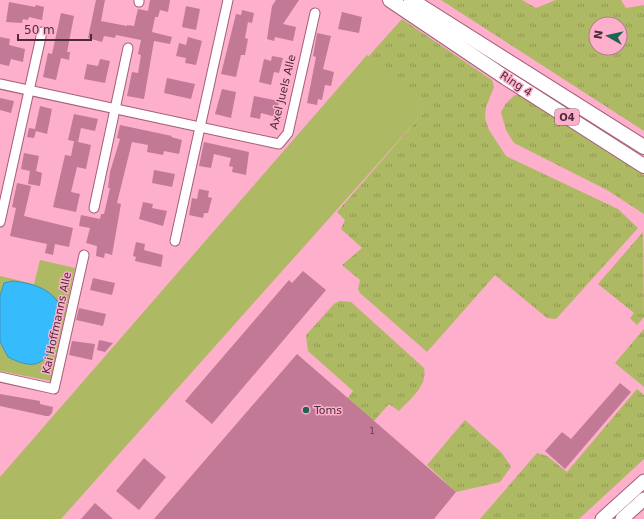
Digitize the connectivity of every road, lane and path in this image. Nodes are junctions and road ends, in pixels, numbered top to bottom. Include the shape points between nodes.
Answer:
1 (228, 0) edge
2 (390, 0) edge
3 (411, 0) edge
4 (315, 13) dead end
5 (42, 32) dead end
6 (128, 48) dead end
7 (0, 84) edge
8 (29, 91) junction
9 (115, 110) junction
10 (200, 128) junction
11 (644, 147) edge
12 (644, 166) edge
13 (94, 208) dead end
14 (0, 222) edge
15 (175, 241) dead end
16 (84, 255) dead end
17 (0, 377) edge
18 (644, 481) edge
19 (644, 499) edge
20 (602, 519) edge
21 (622, 519) edge

1 - 10 street
2 - 12 main road, Ring 4 / O4
3 - 11 main road, Ring 4 / O4
4 - 10 street, Axel Juels Alle via 288,133 279,144
5 - 8 street
6 - 9 street
7 - 8 street, Axel Juels Alle
8 - 9 street, Axel Juels Alle
8 - 14 street
9 - 10 street, Axel Juels Alle
9 - 13 street
10 - 15 street
16 - 17 street, Kai Hoffmanns Alle via 54,389
18 - 20 main road
19 - 21 main road

